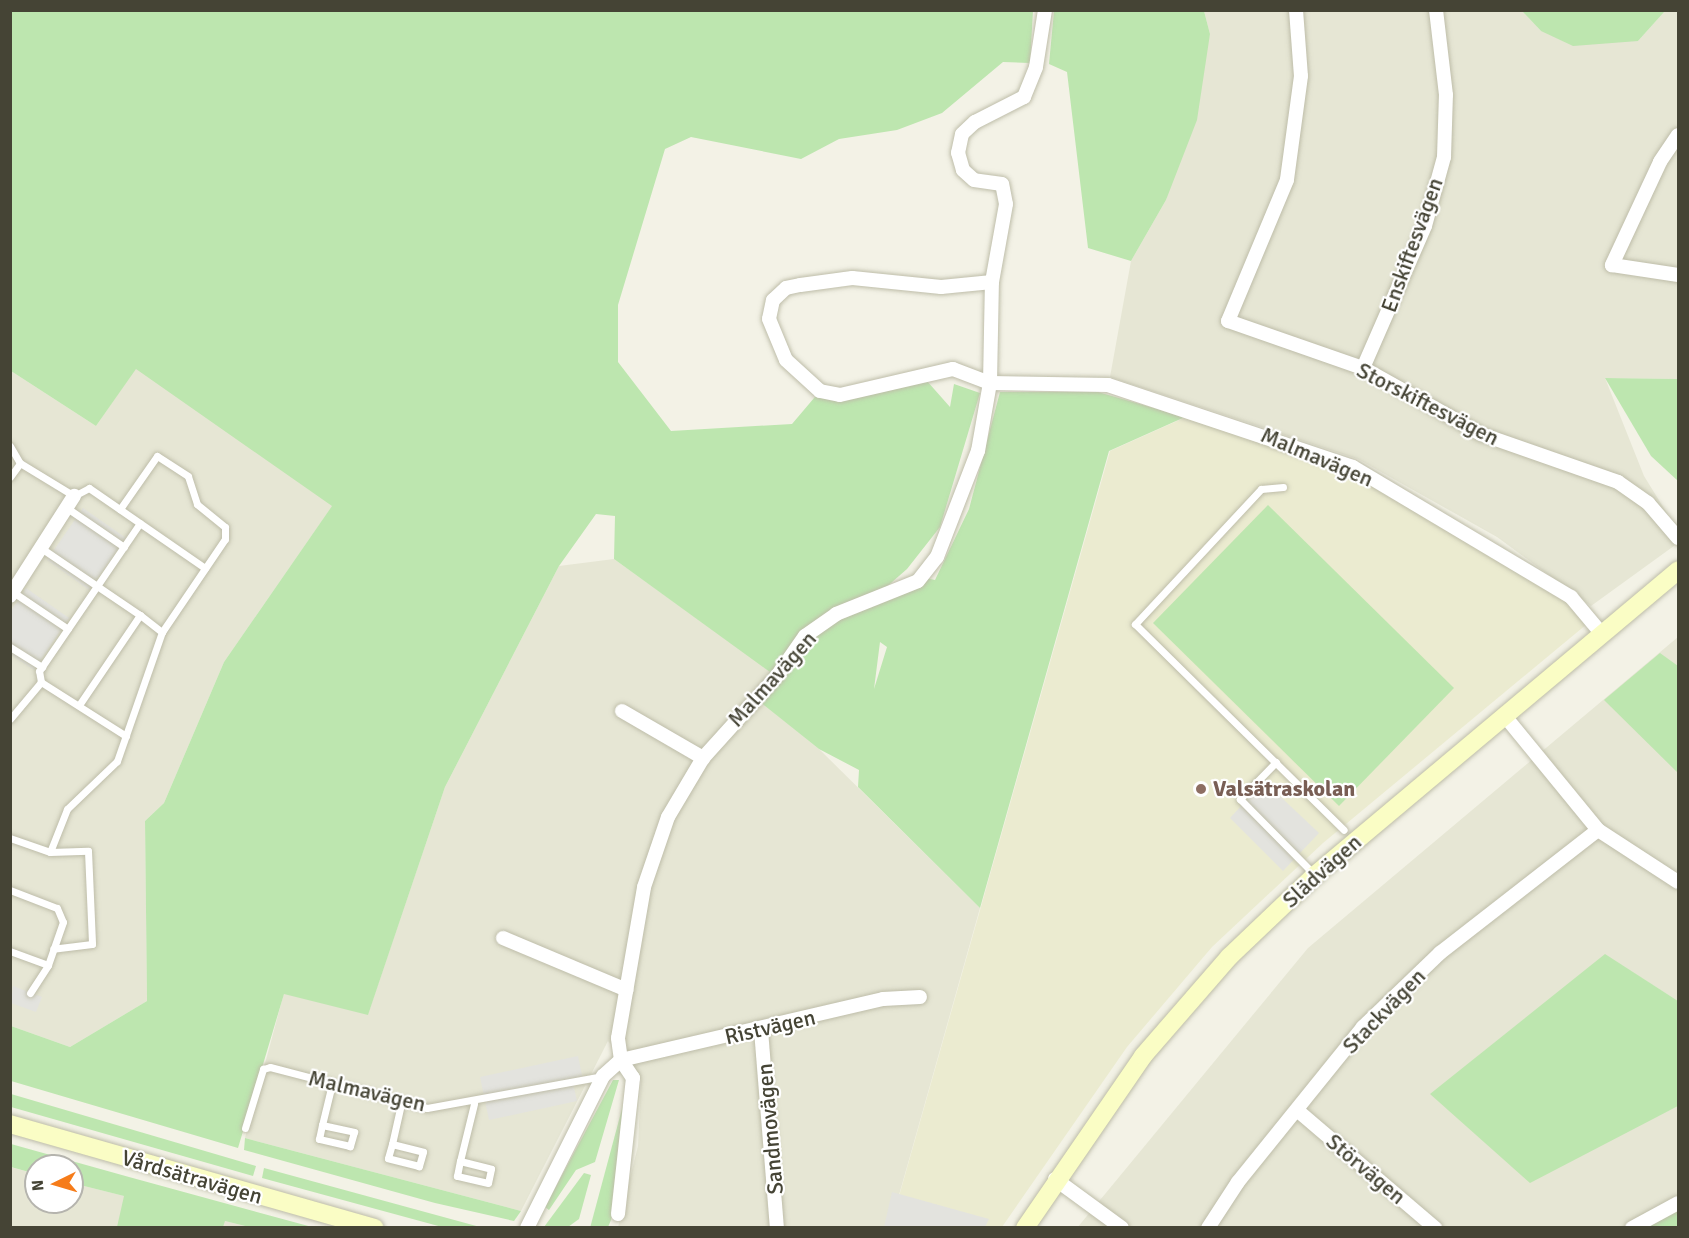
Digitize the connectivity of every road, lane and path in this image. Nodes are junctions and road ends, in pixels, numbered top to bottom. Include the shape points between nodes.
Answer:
1 (1045, 10) edge
2 (1296, 10) edge
3 (1436, 10) edge
4 (1678, 135) edge
5 (1678, 275) edge
6 (992, 282) junction
7 (1363, 368) junction
8 (990, 383) junction
9 (10, 446) edge
10 (20, 463) junction
11 (10, 477) edge
12 (1283, 487) dead end
13 (70, 502) junction
14 (120, 509) junction
15 (140, 523) junction
16 (1678, 538) edge
17 (124, 547) junction
18 (41, 548) junction
19 (205, 568) junction
20 (1678, 570) edge
21 (98, 586) junction
22 (12, 594) edge
23 (140, 615) junction
24 (68, 629) junction
25 (162, 632) junction
26 (1602, 634) junction
27 (10, 647) edge
28 (42, 668) junction
29 (41, 682) junction
30 (79, 705) junction
31 (622, 711) dead end
32 (1504, 716) junction
33 (10, 719) edge
34 (126, 736) junction
35 (703, 758) junction
36 (1276, 762) junction
37 (1344, 830) dead end
38 (1598, 830) junction
39 (10, 838) edge
40 (50, 852) junction
41 (1315, 875) junction
42 (1678, 882) edge
43 (10, 890) edge
44 (503, 938) dead end
45 (53, 949) junction
46 (10, 951) edge
47 (48, 965) junction
48 (627, 990) junction
49 (30, 993) dead end
50 (920, 998) dead end
51 (761, 1030) junction
52 (621, 1060) junction
53 (603, 1076) junction
54 (332, 1084) junction
55 (401, 1104) junction
56 (474, 1104) junction
57 (1298, 1110) junction
58 (10, 1124) edge
59 (322, 1125) junction
60 (245, 1128) dead end
61 (392, 1144) junction
62 (460, 1161) junction
63 (1055, 1179) junction
64 (1678, 1203) edge
65 (618, 1214) dead end
66 (374, 1227) edge
67 (527, 1227) edge
68 (777, 1227) edge
69 (1024, 1227) edge
70 (1122, 1227) edge
71 (1208, 1227) edge
72 (1435, 1227) edge
73 (1632, 1227) edge

1 - 6 street, Malmavägen via 1036,67 1024,97 975,122 962,134 958,153 963,170 974,180 1002,184 1005,214
2 - 7 street, Storskiftesvägen via 1301,76 1287,180 1228,321
3 - 7 street, Enskiftesvägen via 1446,95 1444,157 1425,226
4 - 5 street via 1660,162 1612,266
6 - 8 street, Malmavägen
6 - 8 street, Malmavägen via 941,287 852,278 793,286 773,300 769,320 786,360 820,391 840,395 919,372 953,369
7 - 16 street, Storskiftesvägen via 1480,434 1618,482 1648,503
8 - 26 street, Malmavägen via 1108,385 1353,467 1571,597
8 - 35 street, Malmavägen via 978,451 937,557 918,581 836,614 805,636 777,676
9 - 10 lane
10 - 11 lane
10 - 13 lane
12 - 36 lane via 1261,489 1135,624
13 - 14 lane via 89,489
13 - 17 lane
13 - 18 street
14 - 15 lane
14 - 19 lane via 157,456 188,477 196,504 225,527 225,539
15 - 17 lane
15 - 19 lane
17 - 21 lane
18 - 21 lane
18 - 22 street
19 - 25 lane via 203,580
20 - 26 street, Slädvägen
21 - 23 lane
21 - 24 lane
22 - 24 lane
23 - 25 lane
23 - 30 lane
24 - 28 lane
25 - 34 lane
26 - 32 street, Slädvägen
27 - 28 lane
28 - 29 lane
29 - 30 lane
29 - 33 lane
30 - 34 lane via 95,721
31 - 35 street
32 - 38 street
32 - 41 street, Slädvägen
34 - 40 lane via 105,778 67,809
35 - 48 street, Malmavägen via 668,817 644,887
36 - 37 lane
36 - 41 lane via 1240,799
38 - 42 street
38 - 57 street, Stackvägen via 1440,953 1363,1027
39 - 40 lane
40 - 45 lane via 88,851 92,944
41 - 63 street, Slädvägen via 1213,975 1143,1056
43 - 45 lane via 57,908 63,922
44 - 48 street
45 - 47 lane
46 - 47 lane
47 - 49 lane
48 - 52 street, Malmavägen via 618,1038
50 - 51 street, Ristvägen via 883,999
51 - 52 street, Ristvägen
51 - 68 street, Sandmovägen
52 - 53 street, Malmavägen
52 - 65 street, Malmavägen via 633,1078
53 - 56 lane, Malmavägen
53 - 67 street, Malmavägen
54 - 55 lane, Malmavägen
54 - 59 lane
54 - 60 lane, Malmavägen via 263,1069
55 - 56 lane, Malmavägen via 427,1108
55 - 61 lane
56 - 62 lane
57 - 71 street, Stackvägen
57 - 72 street, Störvägen
58 - 66 street, Vårdsätravägen
59 - 59 lane via 319,1139 350,1146 354,1132
61 - 61 lane via 388,1158 419,1166 423,1152
62 - 62 lane via 457,1176 488,1183 491,1169
63 - 69 street, Slädvägen
63 - 70 street
64 - 73 street

